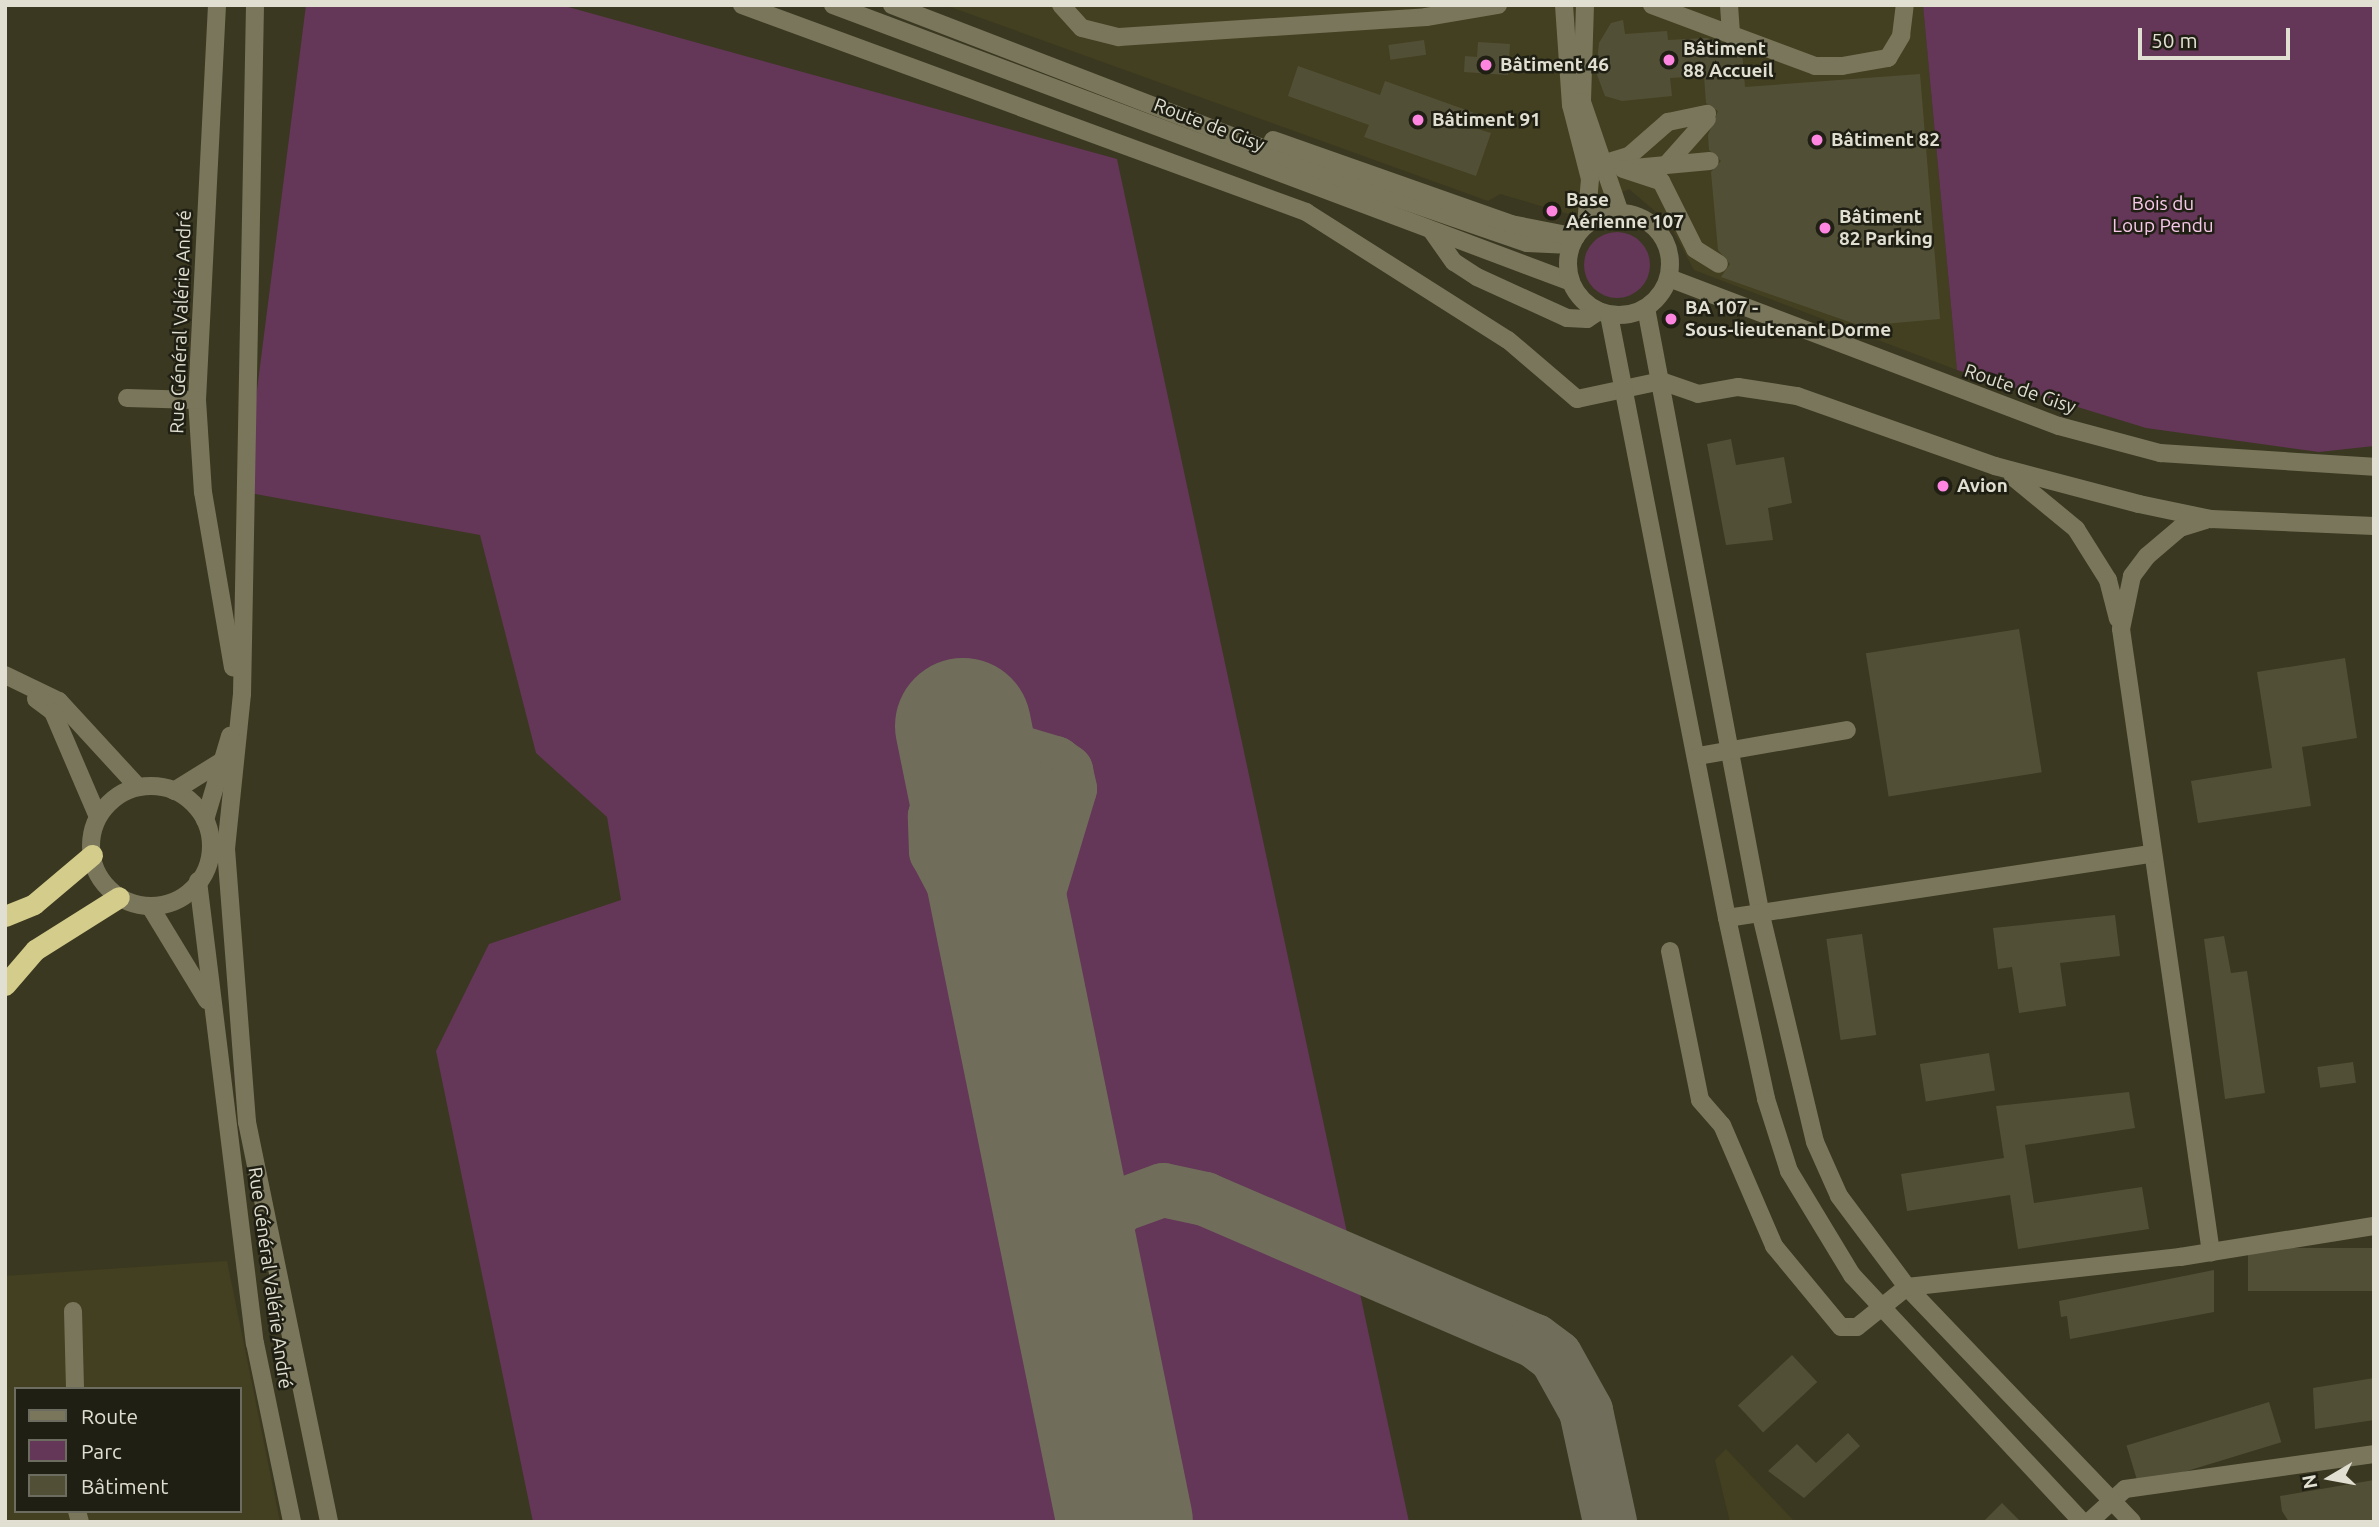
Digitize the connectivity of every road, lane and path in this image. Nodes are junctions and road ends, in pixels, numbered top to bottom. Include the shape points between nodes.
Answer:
1 (217, 5) edge
2 (255, 5) edge
3 (742, 5) edge
4 (892, 5) edge
5 (1061, 5) edge
6 (1498, 5) edge
7 (1564, 5) edge
8 (1586, 5) edge
9 (1652, 5) edge
10 (1729, 5) edge
11 (1905, 5) edge
12 (845, 7) edge
13 (928, 10) edge
14 (1731, 35) junction
15 (1710, 162) dead end
16 (1667, 164) junction
17 (1605, 172) junction
18 (1620, 213) junction
19 (1432, 231) junction
20 (1578, 236) junction
21 (1719, 264) dead end
22 (1669, 278) junction
23 (1571, 282) junction
24 (1646, 308) junction
25 (1604, 313) junction
26 (1661, 381) junction
27 (1625, 390) junction
28 (127, 398) dead end
29 (197, 400) junction
30 (1995, 466) junction
31 (2374, 467) edge
32 (2211, 519) junction
33 (2374, 526) edge
34 (2121, 629) junction
35 (5, 676) edge
36 (1847, 730) dead end
37 (1731, 750) junction
38 (1698, 756) junction
39 (222, 761) junction
40 (138, 787) junction
41 (174, 791) junction
42 (98, 817) junction
43 (205, 820) junction
44 (2152, 854) junction
45 (92, 855) junction
46 (198, 881) junction
47 (119, 897) junction
48 (151, 908) junction
49 (1760, 911) junction
50 (5, 916) edge
51 (1727, 918) junction
52 (1670, 951) dead end
53 (5, 985) edge
54 (218, 1037) junction
55 (2374, 1226) edge
56 (2211, 1253) junction
57 (1907, 1287) junction
58 (1881, 1307) junction
59 (73, 1311) dead end
60 (75, 1387) edge
61 (2374, 1454) edge
62 (2112, 1501) junction
63 (292, 1522) edge
64 (329, 1522) edge
65 (2082, 1522) edge
66 (2089, 1522) edge
67 (2132, 1522) edge

1 - 29 street, Rue Général Valérie André
2 - 64 street via 242,694 226,849 247,1122
3 - 27 street via 1306,212 1508,340 1577,399
4 - 13 street
5 - 6 street via 1082,28 1119,37 1426,17
7 - 17 street via 1571,105
8 - 17 street via 1582,102
9 - 14 street
10 - 14 street
11 - 14 street via 1901,36 1888,58 1867,64 1815,66
12 - 19 street, Route de Gisy
13 - 20 street via 1214,120 1511,224
15 - 16 street
16 - 17 street
16 - 17 street via 1707,117 1668,122
17 - 18 street
17 - 20 street
17 - 21 street via 1661,181 1702,258
18 - 20 street
18 - 22 street via 1660,233
19 - 23 street, Route de Gisy
19 - 25 street via 1454,261 1477,277 1567,318 1587,319
20 - 23 street
22 - 24 street
22 - 31 street, Route de Gisy via 2059,426 2160,453
23 - 25 street
24 - 25 street
24 - 26 street
25 - 27 street
26 - 27 street
26 - 30 street via 1698,394 1738,387 1797,396
26 - 37 street
27 - 38 street
28 - 29 street
29 - 39 street, Rue Général Valérie André via 203,492 237,693
30 - 32 street
30 - 34 street via 2055,507 2076,529 2108,580
32 - 33 street
32 - 34 street via 2180,528 2147,556 2132,576
34 - 44 street
35 - 40 street via 59,701
35 - 42 street via 53,712
36 - 37 street
37 - 38 street
37 - 49 street
38 - 51 street
39 - 41 street
39 - 43 street, Rue Général Valérie André
40 - 41 street
40 - 42 street
41 - 43 street
42 - 45 street
43 - 46 street via 211,843
44 - 49 street
44 - 56 street
45 - 47 street via 101,879
45 - 50 highway via 34,904
46 - 48 street via 175,901
46 - 54 street, Rue Général Valérie André
47 - 48 street
47 - 53 highway via 35,950
48 - 54 street, Rue Général Valérie André via 195,973
49 - 51 street
49 - 57 street via 1815,1142 1839,1196
51 - 58 street via 1766,1099 1789,1171 1830,1246
52 - 58 street via 1700,1100 1722,1125 1774,1246 1840,1327 1857,1327
54 - 63 street, Rue Général Valérie André via 255,1343
55 - 56 street
56 - 57 street
57 - 58 street
57 - 62 street
58 - 65 street
59 - 60 street
61 - 62 street via 2125,1489
62 - 66 street
62 - 67 street

